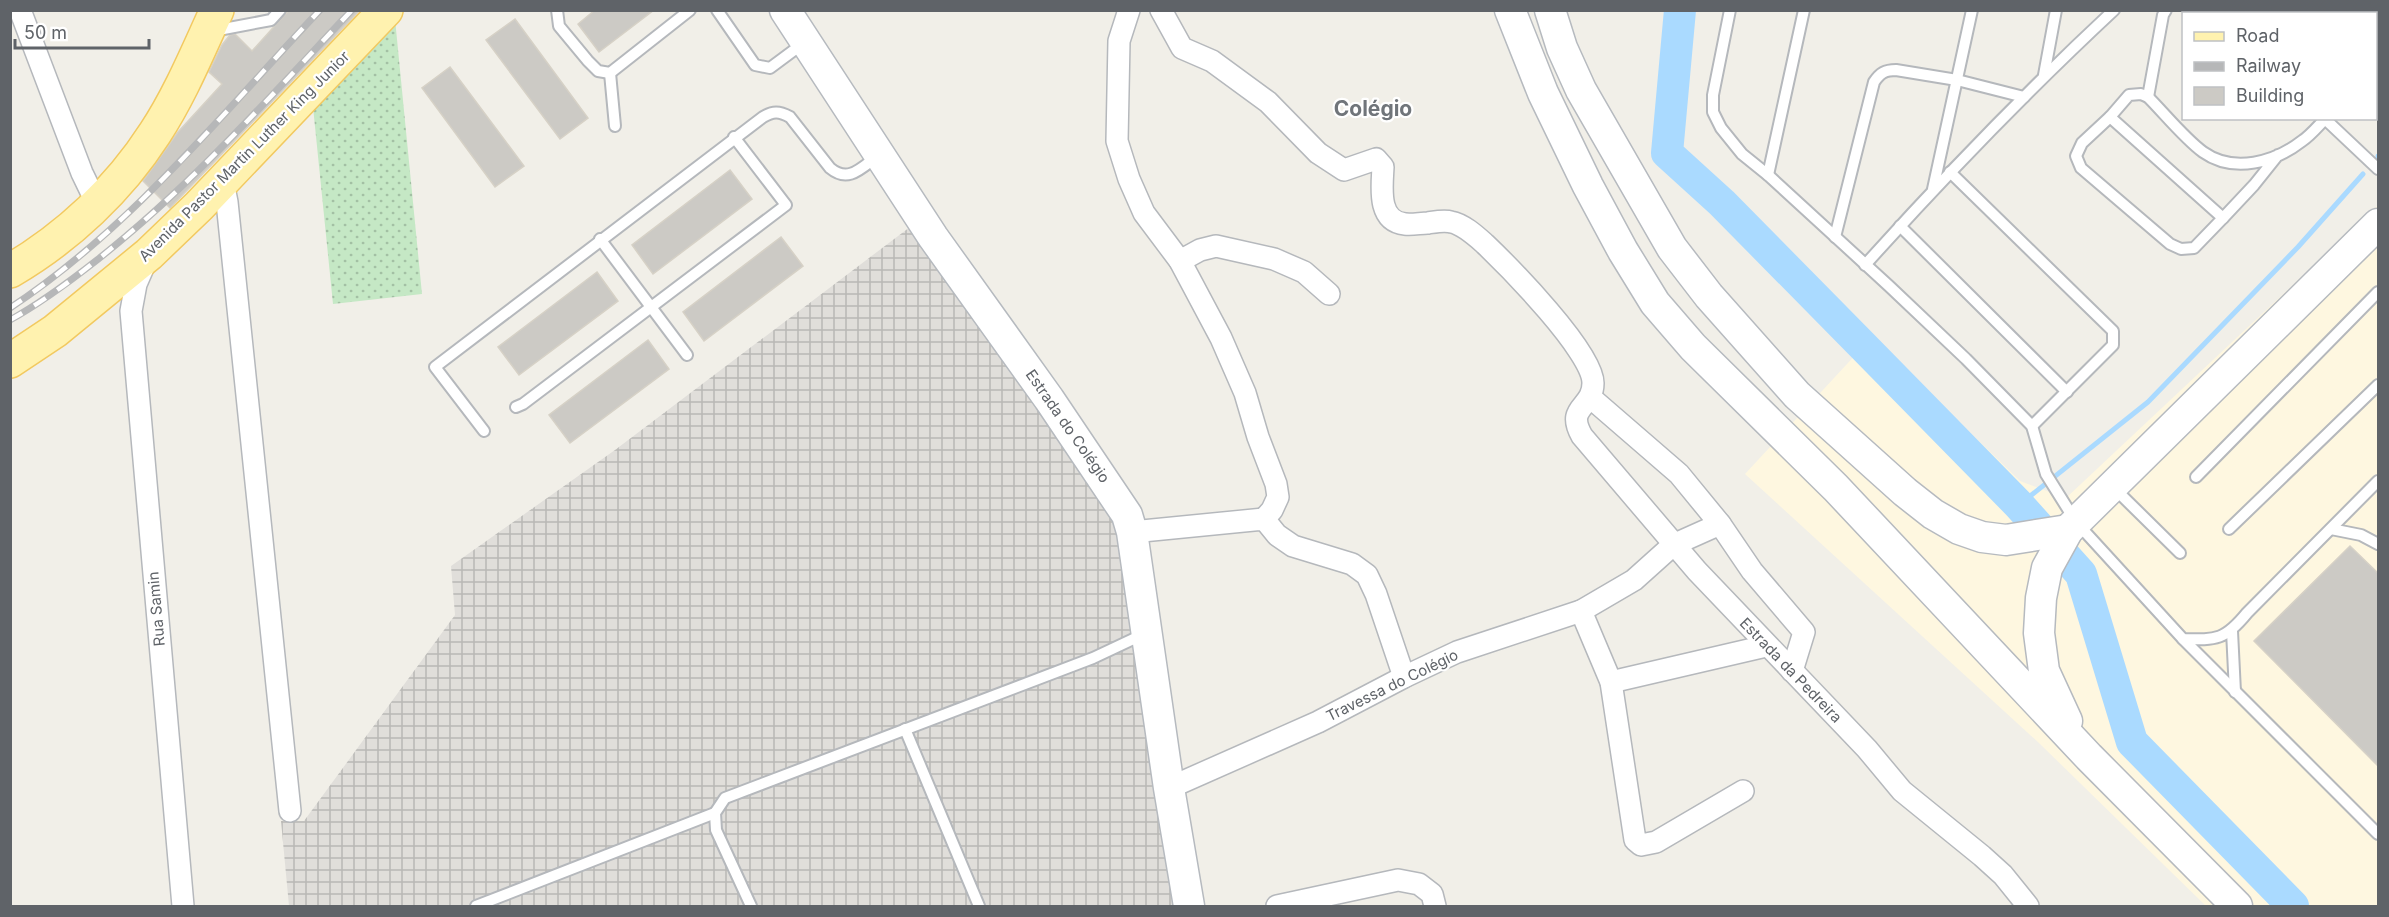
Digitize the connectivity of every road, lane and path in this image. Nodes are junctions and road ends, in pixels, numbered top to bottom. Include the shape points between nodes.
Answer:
1 (20, 10) edge
2 (280, 10) edge
3 (386, 10) edge
4 (557, 10) edge
5 (690, 10) edge
6 (717, 10) edge
7 (785, 10) edge
8 (1129, 10) edge
9 (1161, 10) edge
10 (1510, 10) edge
11 (1550, 10) edge
12 (1730, 10) edge
13 (1804, 10) edge
14 (1972, 10) edge
15 (2056, 10) edge
16 (2115, 10) edge
17 (2166, 10) edge
18 (212, 21) edge
19 (805, 42) junction
20 (610, 73) junction
21 (2044, 75) junction
22 (1957, 80) junction
23 (2148, 96) junction
24 (2024, 97) junction
25 (2110, 117) junction
26 (2324, 120) edge
27 (2326, 120) edge
28 (615, 126) dead end
29 (734, 137) junction
30 (879, 155) junction
31 (2278, 155) junction
32 (2379, 170) edge
33 (1950, 172) junction
34 (1768, 175) junction
35 (223, 182) junction
36 (1933, 189) junction
37 (97, 204) junction
38 (2223, 218) junction
39 (2379, 224) edge
40 (1900, 226) junction
41 (1836, 237) junction
42 (600, 239) junction
43 (1672, 248) junction
44 (149, 254) junction
45 (1180, 261) junction
46 (1865, 264) junction
47 (10, 271) edge
48 (1637, 273) junction
49 (2379, 292) edge
50 (1329, 294) dead end
51 (97, 298) junction
52 (651, 307) junction
53 (131, 311) junction
54 (1727, 315) junction
55 (1694, 347) junction
56 (687, 355) dead end
57 (10, 361) edge
58 (2379, 385) edge
59 (2067, 392) junction
60 (1590, 397) junction
61 (516, 407) dead end
62 (2032, 426) junction
63 (484, 431) dead end
64 (2196, 477) dead end
65 (2379, 481) edge
66 (2112, 486) junction
67 (1264, 519) junction
68 (1720, 524) junction
69 (2229, 529) dead end
70 (2331, 529) junction
71 (1132, 532) junction
72 (2057, 539) junction
73 (1673, 544) junction
74 (2379, 544) edge
75 (2180, 553) dead end
76 (1581, 611) junction
77 (2232, 631) junction
78 (1147, 632) junction
79 (2183, 639) junction
80 (1766, 646) junction
81 (1792, 670) junction
82 (1404, 677) junction
83 (1611, 682) junction
84 (2235, 692) junction
85 (905, 729) junction
86 (2089, 757) junction
87 (1169, 788) junction
88 (1743, 791) dead end
89 (290, 811) dead end
90 (716, 813) junction
91 (2379, 834) edge
92 (492, 904) edge
93 (183, 906) edge
94 (476, 906) edge
95 (751, 906) edge
96 (979, 906) edge
97 (1189, 906) edge
98 (1277, 906) edge
99 (1435, 906) edge
100 (2028, 906) edge
101 (2237, 906) edge

1 - 37 street
2 - 18 lane via 271,20
3 - 35 main road, Avenida Pastor Martin Luther King Junior
4 - 20 lane via 559,26 588,61 598,71
5 - 20 lane
6 - 19 lane via 755,65 770,68
7 - 19 street, Estrada do Colégio
8 - 45 street via 1119,41 1117,141 1144,213
9 - 60 street via 1182,48 1212,61 1268,102 1326,159 1344,171 1376,159 1383,167 1382,202 1389,216 1403,224 1451,222 1485,245 1564,328 1590,370
10 - 48 street via 1548,104
11 - 43 street via 1581,90
12 - 34 lane via 1713,112 1720,128 1742,154
13 - 34 lane
14 - 22 lane
15 - 21 lane
16 - 21 lane
17 - 23 lane
18 - 37 main road via 156,131 120,181
19 - 30 street, Estrada do Colégio
20 - 28 lane
21 - 24 lane
22 - 24 lane
22 - 36 lane
22 - 41 lane via 1896,70 1879,75 1874,82
23 - 25 lane via 2130,95
23 - 31 lane via 2204,153 2228,163 2255,163
24 - 33 lane
25 - 38 lane
25 - 38 lane via 2082,143 2076,156 2081,168 2170,244 2181,249 2194,248
26 - 31 lane via 2303,141
27 - 32 lane
29 - 30 lane via 772,112 782,113 838,175 849,176
29 - 42 lane
29 - 52 lane via 786,205
30 - 71 street, Estrada do Colégio via 1114,493
31 - 38 lane
33 - 36 lane
33 - 59 lane via 2113,331 2114,345
34 - 41 lane
35 - 44 main road, Avenida Pastor Martin Luther King Junior
35 - 89 street
36 - 40 lane
37 - 47 main road
39 - 66 street
40 - 46 lane
40 - 59 lane
41 - 46 lane
42 - 52 lane
42 - 63 lane via 435,367
43 - 48 street
43 - 54 street
44 - 51 main road, Avenida Pastor Martin Luther King Junior
44 - 53 street, Rua Samin via 136,284
45 - 50 street via 1200,249 1216,246 1274,259 1304,272
45 - 67 street via 1245,393 1276,484 1278,497
46 - 62 lane
48 - 55 street via 1655,303
49 - 64 lane
51 - 53 street via 116,301
51 - 57 main road, Avenida Pastor Martin Luther King Junior
52 - 56 lane
52 - 61 lane
53 - 93 street, Rua Samin
54 - 55 street
54 - 72 street via 1797,395 1933,514 1982,537
55 - 86 street via 1836,488
58 - 69 lane
59 - 62 lane
60 - 68 street via 1679,474
60 - 73 street, Estrada da Pedreira via 1576,415 1582,436
62 - 72 lane via 2046,474 2055,488
65 - 70 lane
66 - 72 street
66 - 75 lane
67 - 71 street
67 - 82 street via 1293,546 1352,564 1367,574
68 - 73 street, Travessa do Colégio
68 - 81 street via 1752,571 1804,632
70 - 74 lane via 2361,535
70 - 77 lane
71 - 78 street, Estrada do Colégio
72 - 79 lane
72 - 86 street via 2041,598 2039,633 2044,671 2060,710
73 - 76 street, Travessa do Colégio via 1634,580
73 - 80 street, Estrada da Pedreira
76 - 82 street, Travessa do Colégio via 1457,652
76 - 83 street
77 - 79 lane via 2210,640
77 - 84 lane
78 - 85 lane via 1093,658
78 - 87 street, Estrada do Colégio
79 - 84 lane
80 - 81 street, Estrada da Pedreira
80 - 83 street
81 - 100 street, Estrada da Pedreira via 1902,791 2003,875
82 - 87 street, Travessa do Colégio via 1318,722
83 - 88 street via 1633,832 1641,845 1656,842
84 - 91 lane
85 - 90 lane via 725,798
85 - 96 lane
86 - 101 street
87 - 97 street, Estrada do Colégio
90 - 92 lane
90 - 95 lane via 717,830
92 - 94 lane
98 - 99 street via 1398,880 1419,884 1432,894

